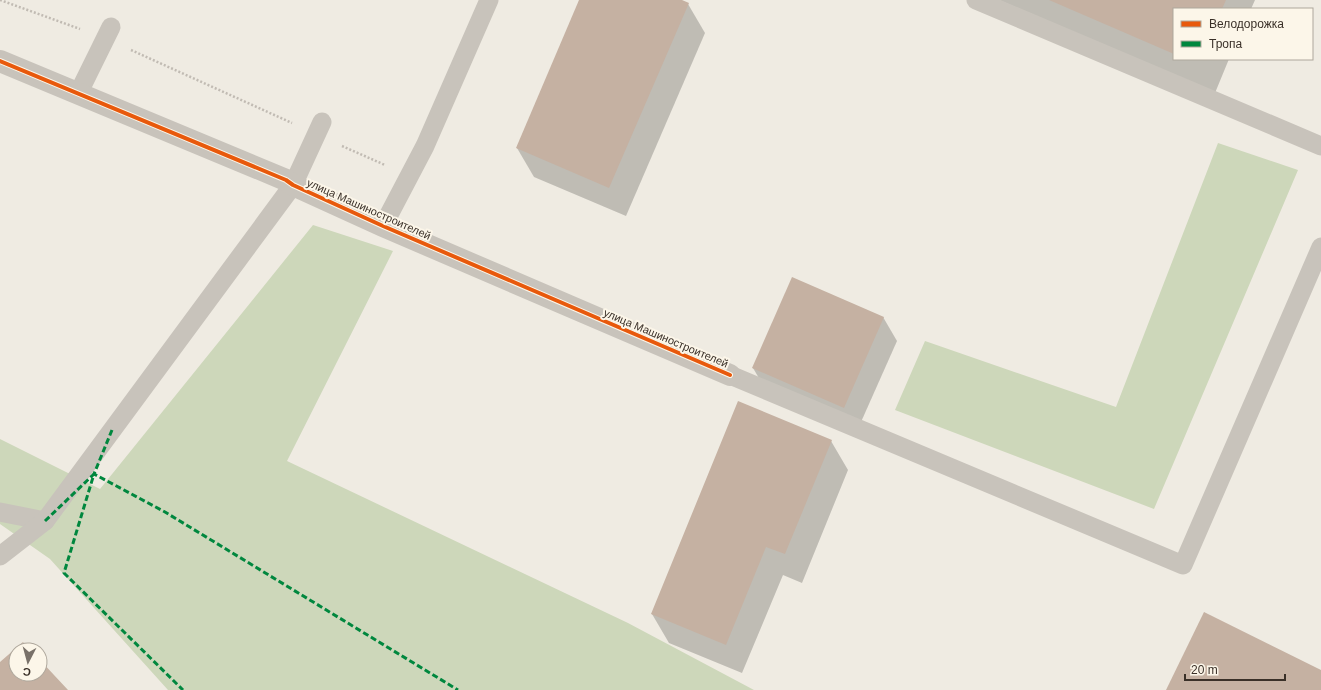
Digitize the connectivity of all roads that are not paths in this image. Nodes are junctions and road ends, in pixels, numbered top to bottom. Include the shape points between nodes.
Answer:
1 (489, 0) edge
2 (976, 0) edge
3 (111, 27) dead end
4 (0, 61) edge
5 (78, 94) junction
6 (322, 122) dead end
7 (1321, 146) edge
8 (293, 185) junction
9 (383, 226) junction
10 (1321, 247) edge
11 (730, 375) joint
12 (0, 512) edge
13 (45, 521) junction
14 (0, 556) edge

1 - 9 lane via 422,152
2 - 7 lane
3 - 5 lane
4 - 5 street, улица Машиностроителей
5 - 8 street, улица Машиностроителей
6 - 8 lane
8 - 9 street, улица Машиностроителей
8 - 13 lane
9 - 11 street, улица Машиностроителей
10 - 11 lane via 1183,565
12 - 13 lane
13 - 14 lane

